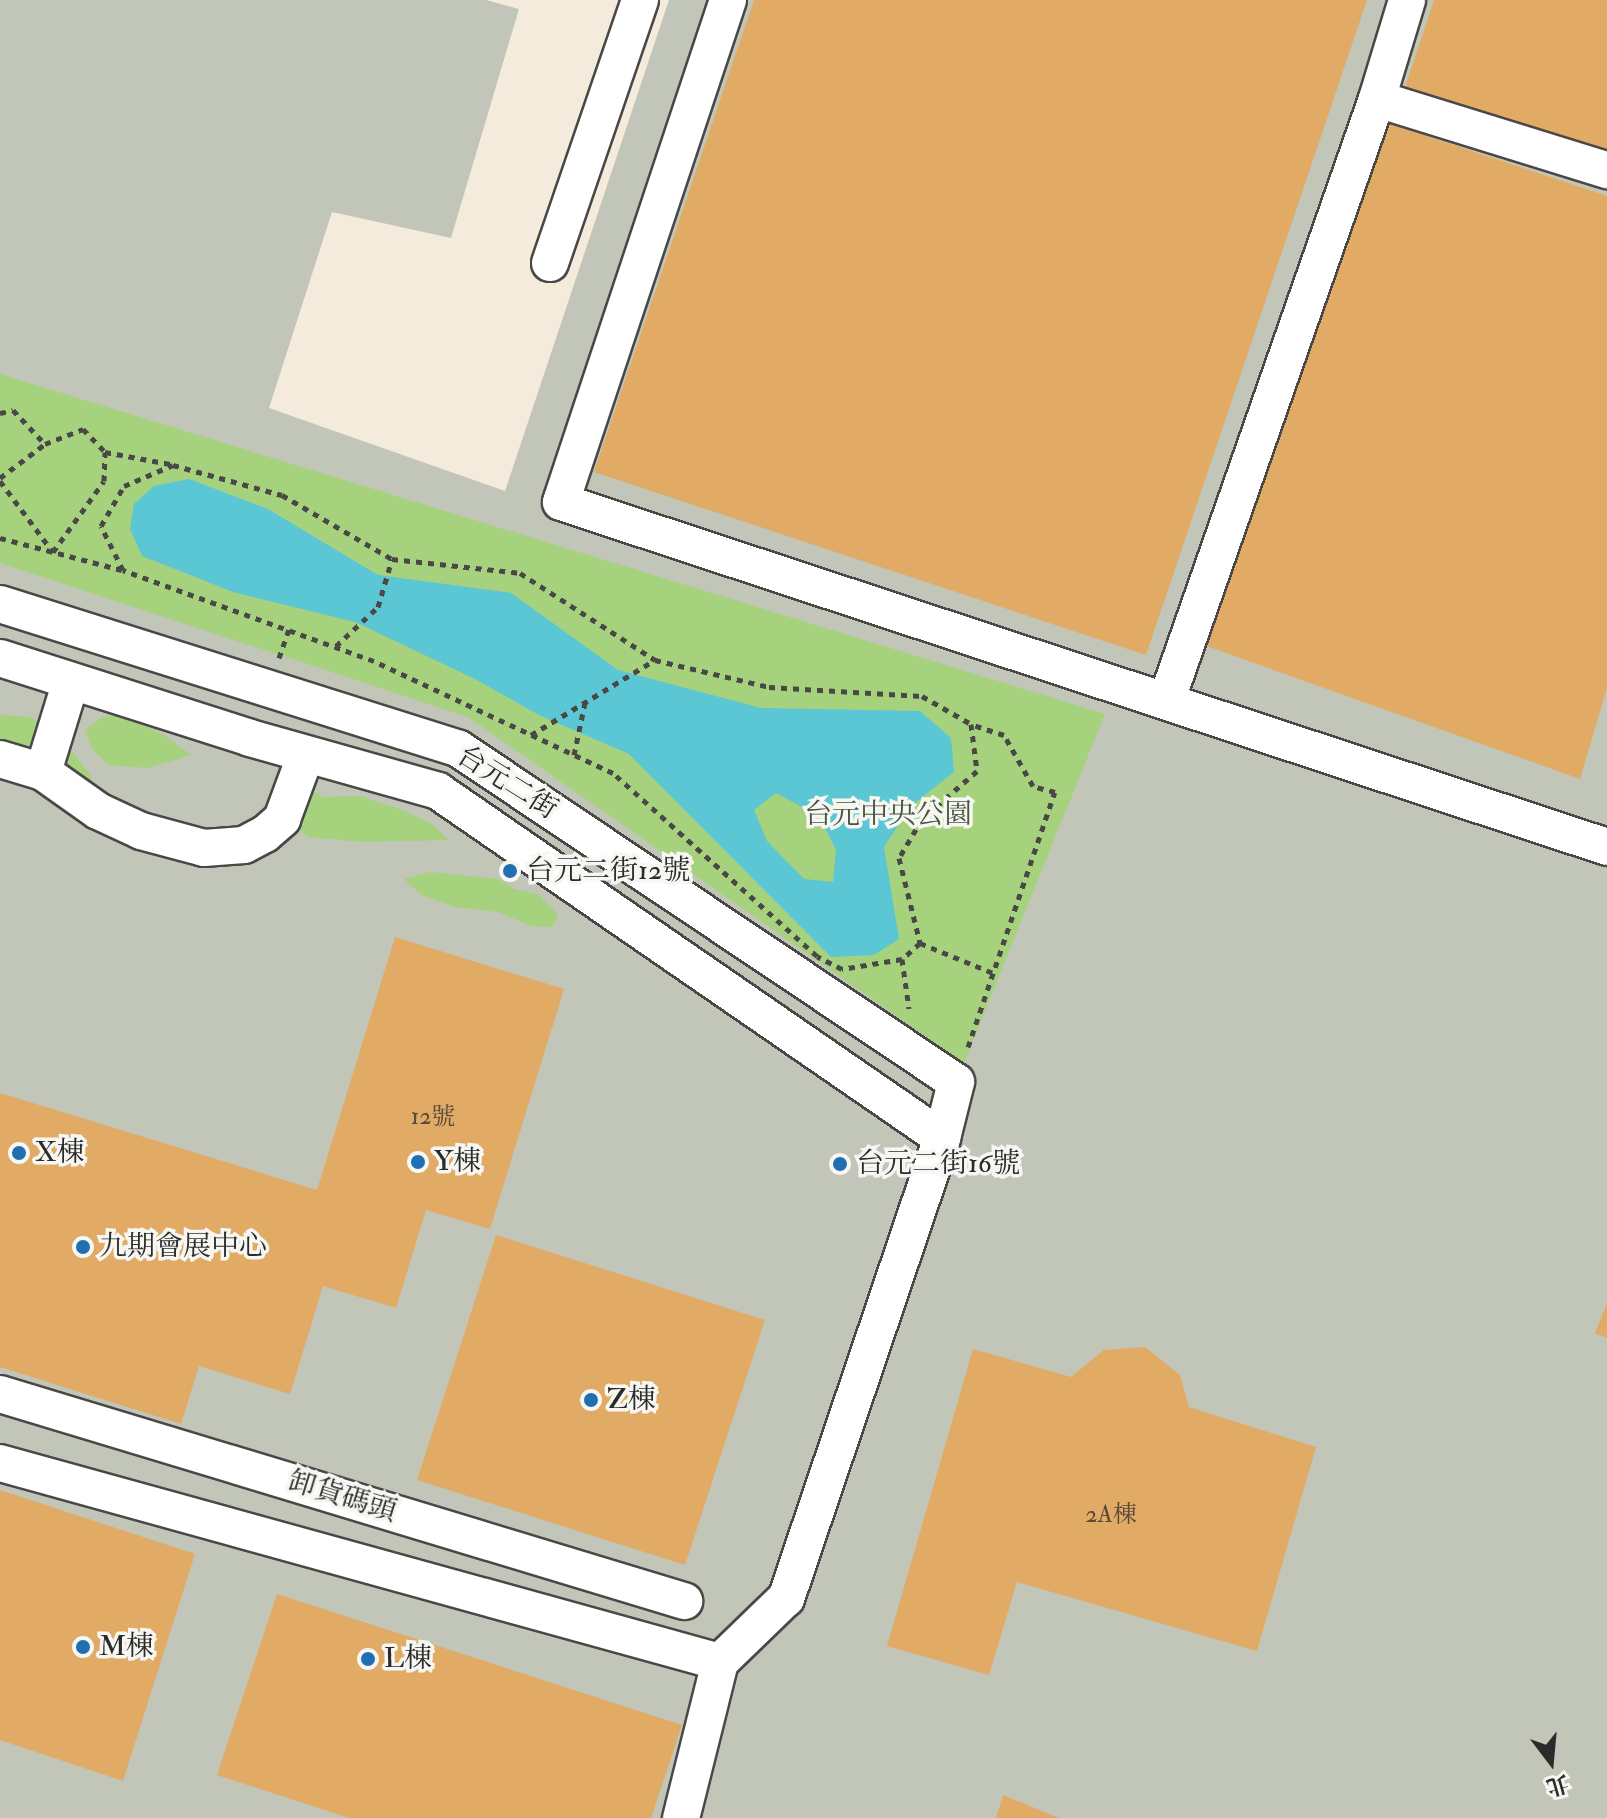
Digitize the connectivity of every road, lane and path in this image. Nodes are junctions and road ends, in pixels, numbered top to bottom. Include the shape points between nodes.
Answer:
1 (640, 0) edge
2 (728, 0) edge
3 (1407, 0) edge
4 (1377, 99) junction
5 (1607, 170) edge
6 (550, 263) dead end
7 (0, 413) edge
8 (45, 444) junction
9 (105, 452) junction
10 (173, 465) junction
11 (0, 479) edge
12 (0, 538) edge
13 (53, 552) junction
14 (392, 559) junction
15 (123, 570) junction
16 (0, 604) edge
17 (336, 646) junction
18 (0, 658) edge
19 (655, 660) junction
20 (71, 681) junction
21 (1167, 699) junction
22 (585, 703) junction
23 (971, 724) junction
24 (531, 735) junction
25 (306, 754) junction
26 (574, 755) junction
27 (0, 759) edge
28 (43, 772) junction
29 (1607, 847) edge
30 (920, 943) junction
31 (993, 973) junction
32 (956, 1082) junction
33 (942, 1138) junction
34 (0, 1394) edge
35 (0, 1463) edge
36 (684, 1601) dead end
37 (720, 1662) junction
38 (681, 1818) edge

1 - 6 lane
2 - 21 lane via 561,502
3 - 4 lane
4 - 5 lane
4 - 21 lane
7 - 8 path via 13,410
8 - 9 path via 83,429
8 - 11 path
9 - 10 path
9 - 13 path via 104,481
10 - 14 path via 282,495
10 - 15 path via 124,486 101,526
11 - 13 path
12 - 13 path
13 - 15 path
14 - 17 path via 378,607
14 - 19 path via 520,573
15 - 17 path
16 - 32 lane, 台元二街 via 459,749
17 - 24 path
18 - 20 lane, 台元二街
19 - 22 path
19 - 23 path via 769,687 922,696
20 - 25 lane, 台元二街
20 - 28 lane
21 - 29 lane
22 - 24 path
22 - 26 path
23 - 30 path via 977,771 922,819 899,858
23 - 31 path via 1004,735 1033,786 1055,792
24 - 26 path
25 - 28 lane via 282,819 244,845 204,848 141,831 98,811
25 - 33 lane, 台元二街 via 444,795
26 - 30 path via 613,773 817,956 842,969 902,959
27 - 28 lane
30 - 31 path
31 - 32 path
32 - 33 lane
33 - 37 lane via 786,1598
34 - 36 lane, 卸貨碼頭
35 - 37 lane
37 - 38 lane

